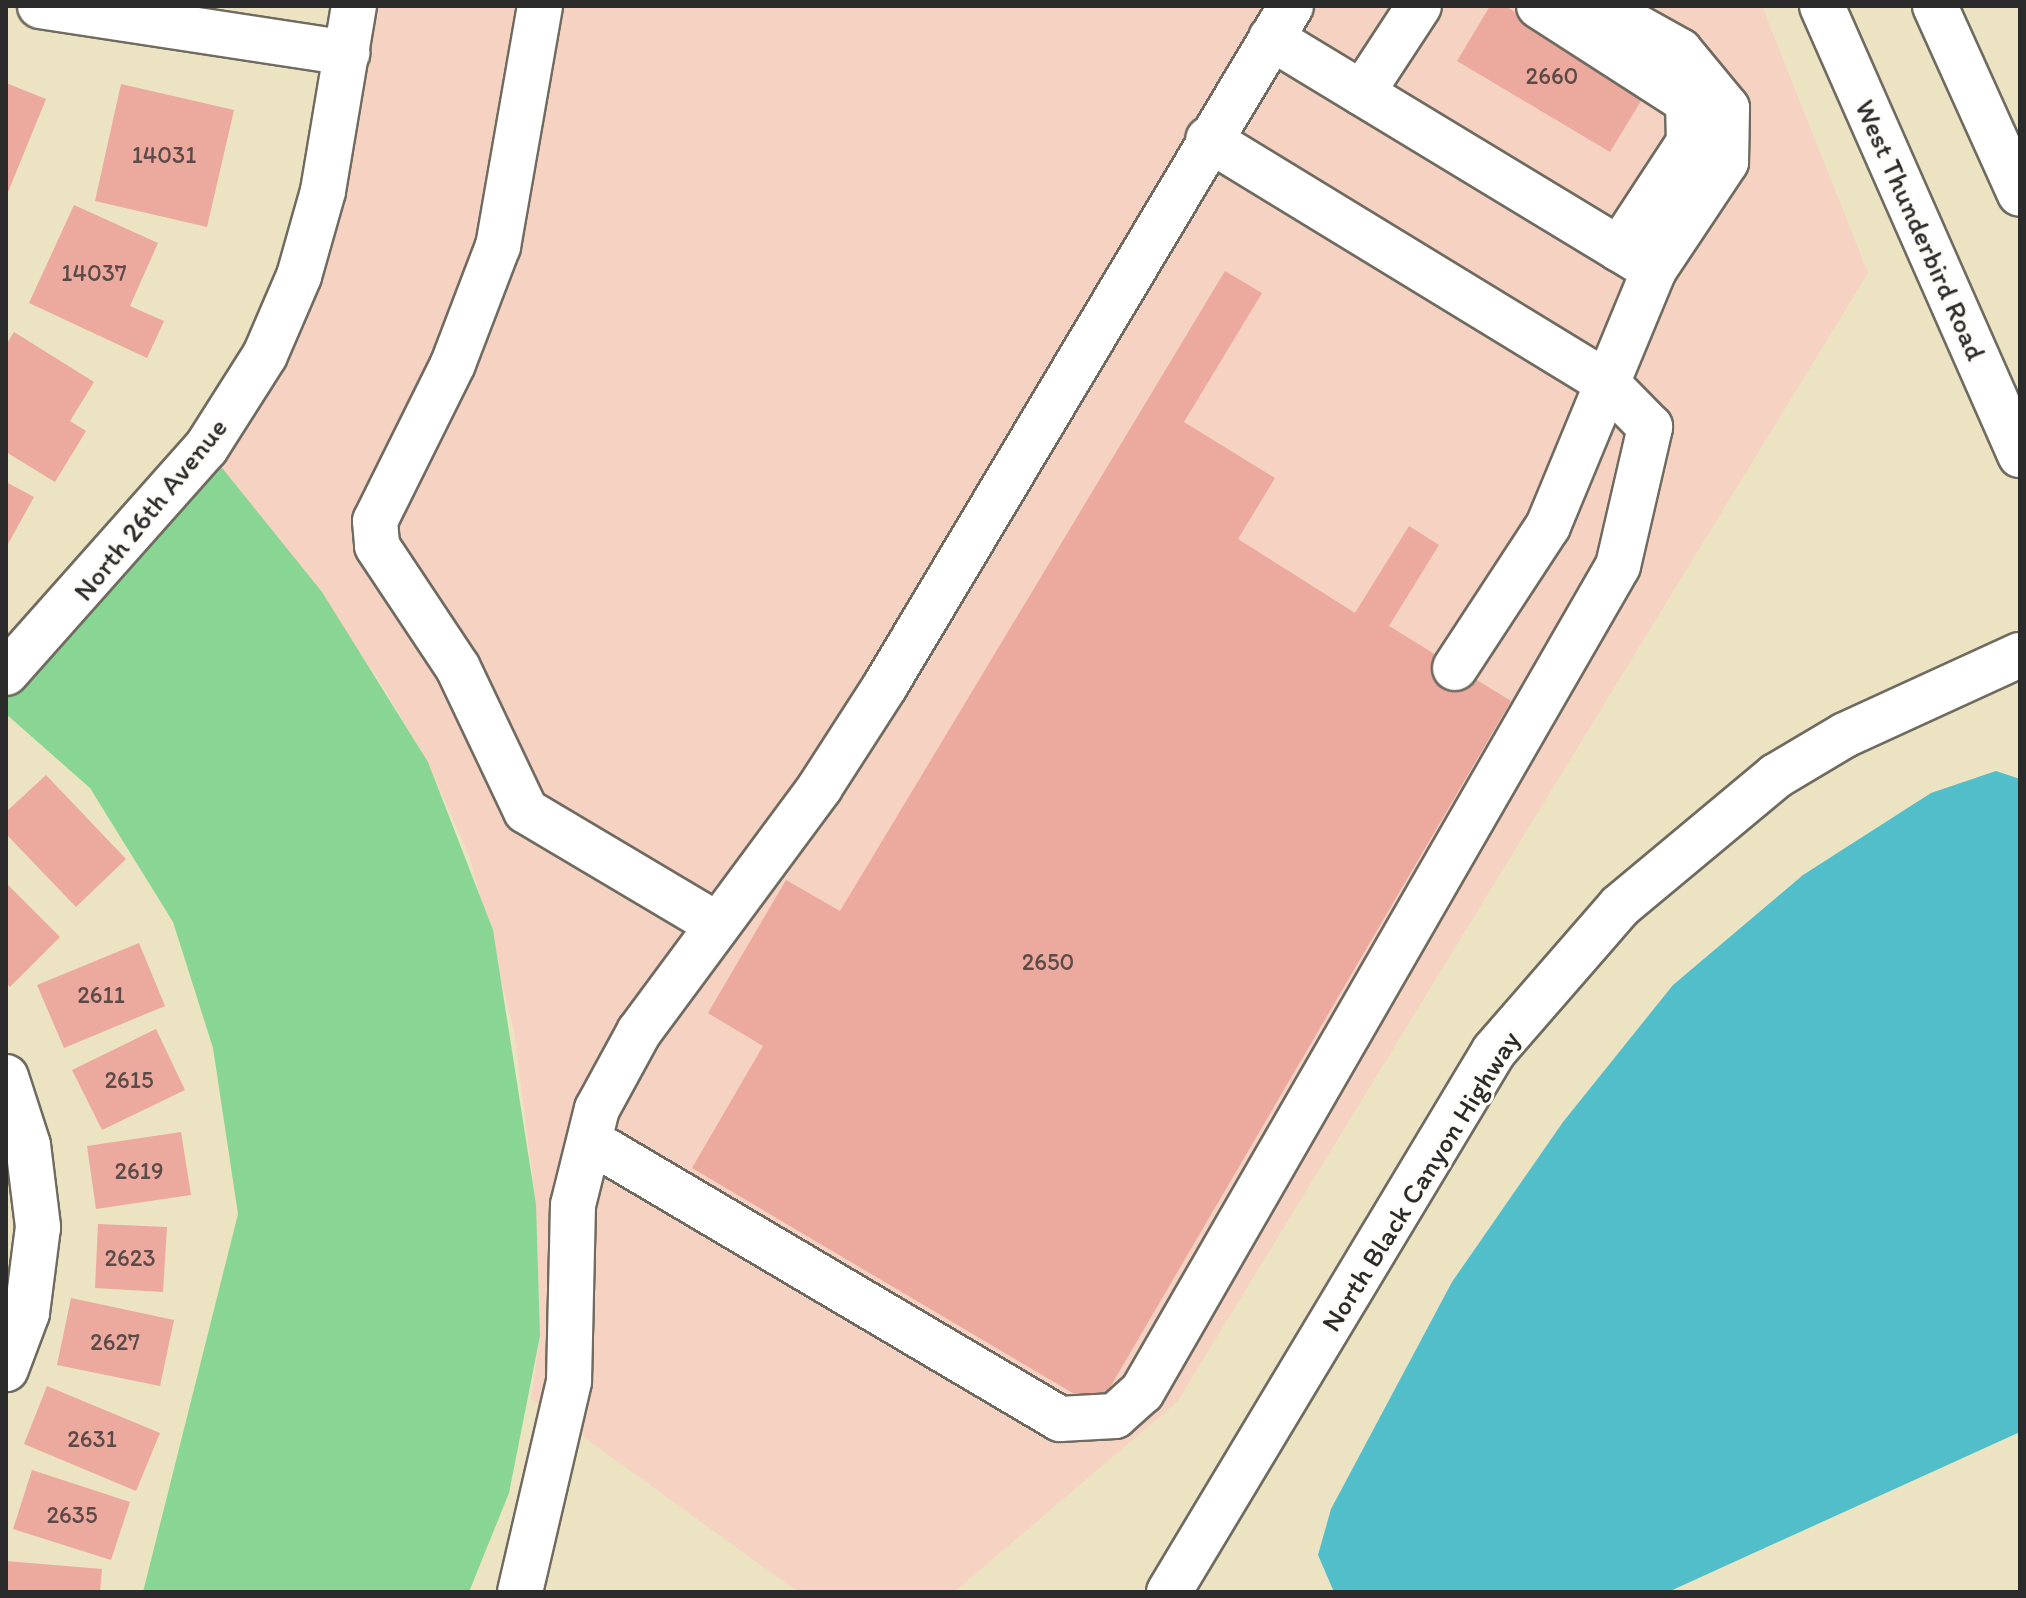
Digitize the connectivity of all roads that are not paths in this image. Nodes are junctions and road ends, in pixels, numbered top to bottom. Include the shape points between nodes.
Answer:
1 (40, 6) edge
2 (354, 6) edge
3 (540, 6) edge
4 (1419, 6) edge
5 (1539, 6) edge
6 (1599, 6) edge
7 (1822, 6) edge
8 (1935, 6) edge
9 (1281, 22) edge
10 (347, 53) junction
11 (1362, 93) junction
12 (1208, 139) junction
13 (2020, 194) edge
14 (1637, 259) junction
15 (1606, 382) junction
16 (2020, 455) edge
17 (2020, 655) edge
18 (1455, 668) dead end
19 (6, 673) edge
20 (718, 925) junction
21 (6, 1077) edge
22 (590, 1141) junction
23 (6, 1369) edge
24 (520, 1592) edge
25 (1169, 1592) edge

1 - 10 main road
2 - 10 main road, North 26th Avenue
3 - 20 main road via 498,246 453,364 375,521 377,546 458,668 526,811
4 - 11 main road
5 - 14 main road via 1688,102 1689,142
6 - 14 main road via 1680,51 1727,108 1726,162
7 - 16 main road, West Thunderbird Road
8 - 13 main road
9 - 11 main road
9 - 12 main road
10 - 19 main road, North 26th Avenue via 323,191 299,276 265,355 206,448
11 - 14 main road
12 - 15 main road
12 - 20 main road via 885,686
14 - 15 main road
15 - 18 main road via 1548,526
15 - 22 main road via 1650,427 1618,566 1223,1261 1142,1392 1115,1416 1060,1419
17 - 25 main road, North Black Canyon Highway via 1845,735 1776,776 1620,906 1494,1051
20 - 22 main road via 639,1032 597,1109
21 - 23 main road via 28,1145 38,1227 27,1313
22 - 24 main road via 573,1205 569,1381

